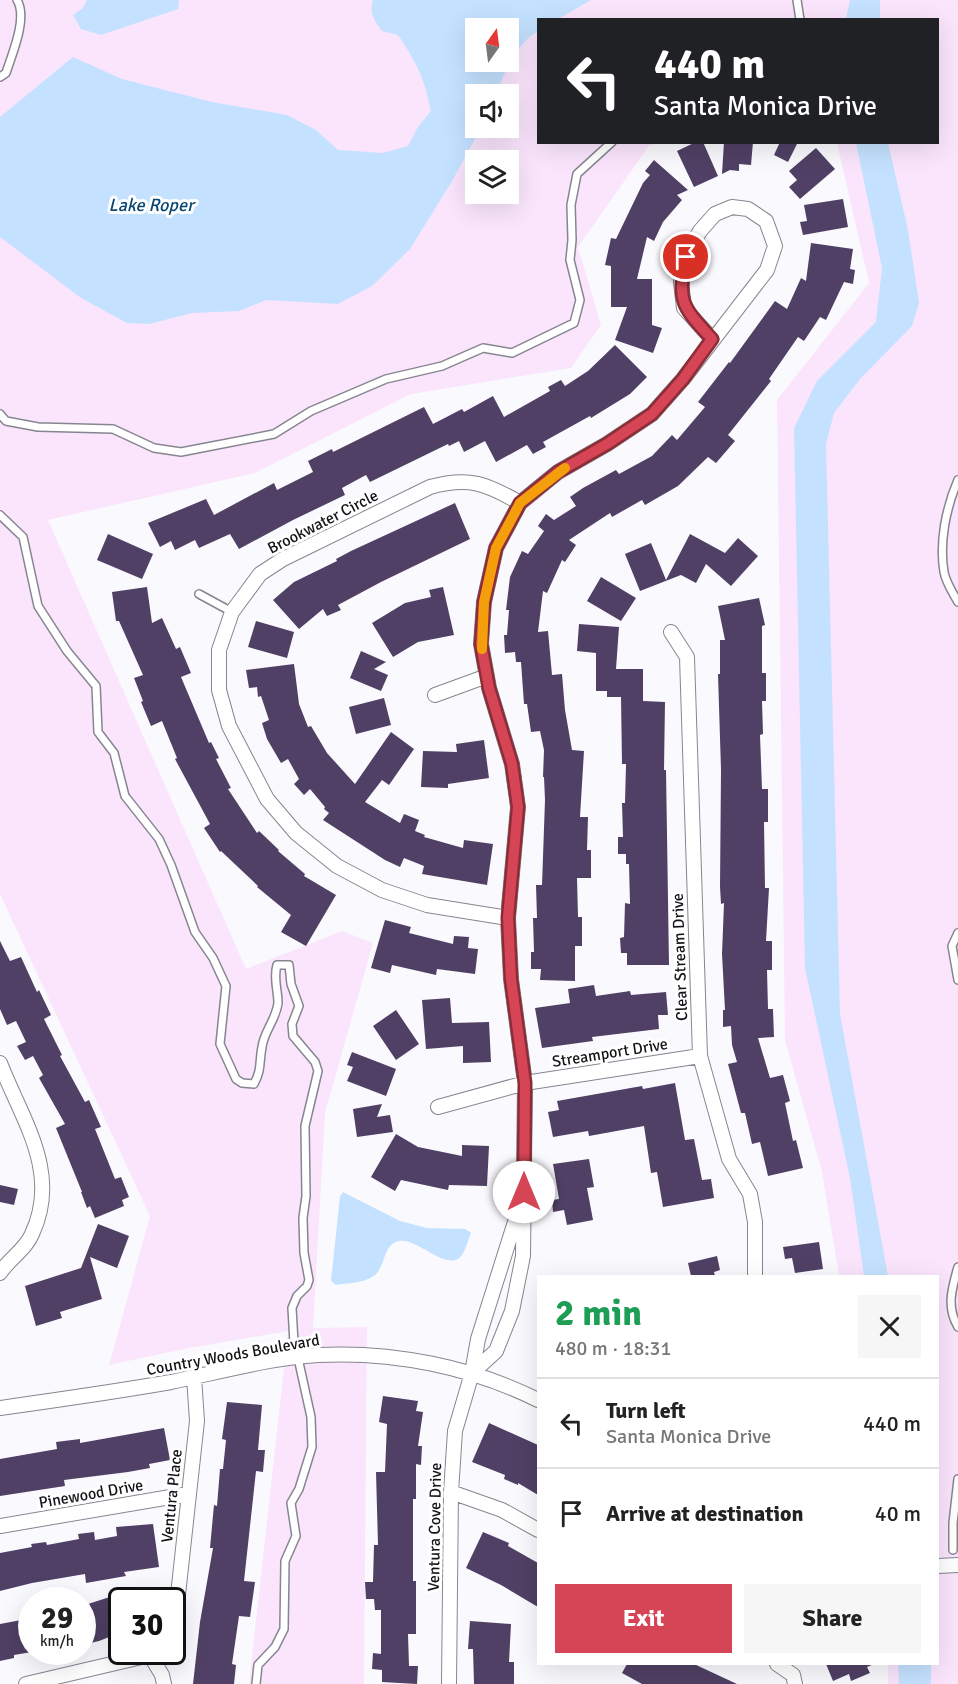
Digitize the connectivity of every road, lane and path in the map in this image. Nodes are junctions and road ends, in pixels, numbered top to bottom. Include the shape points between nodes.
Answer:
1 (17, 0) edge
2 (797, 0) edge
3 (800, 18) edge
4 (0, 77) edge
5 (610, 144) edge
6 (712, 339) junction
7 (0, 414) edge
8 (958, 480) edge
9 (520, 503) junction
10 (0, 515) edge
11 (199, 594) dead end
12 (958, 602) edge
13 (232, 612) junction
14 (670, 632) dead end
15 (487, 676) junction
16 (435, 695) dead end
17 (508, 918) junction
18 (958, 933) edge
19 (958, 980) edge
20 (700, 1056) junction
21 (0, 1063) edge
22 (525, 1083) junction
23 (5, 1091) edge
24 (438, 1107) dead end
25 (524, 1192) junction
26 (958, 1267) edge
27 (0, 1273) edge
28 (755, 1275) edge
29 (958, 1328) edge
30 (294, 1342) dead end
31 (298, 1358) junction
32 (471, 1373) junction
33 (194, 1377) junction
34 (537, 1400) edge
35 (0, 1408) edge
36 (958, 1479) edge
37 (451, 1492) junction
38 (188, 1494) junction
39 (0, 1527) edge
40 (537, 1529) edge
41 (953, 1550) dead end
42 (958, 1565) edge
43 (939, 1566) edge
44 (179, 1587) edge
45 (108, 1664) edge
46 (157, 1665) edge
47 (778, 1665) edge
48 (26, 1684) edge
49 (164, 1684) edge
50 (256, 1684) edge
51 (449, 1684) edge
52 (795, 1684) edge

1 - 4 lane via 21,15 18,34 6,73
2 - 3 lane
5 - 7 lane via 577,174 571,205 570,260 580,300 573,323 512,353 483,348 442,366 386,379 312,411 274,434 181,452 154,448 113,429 38,427 6,421
6 - 6 street via 767,270 775,246 766,221 748,209 732,207 715,214 686,257 681,282 684,308
6 - 9 street via 652,414 558,472
8 - 12 lane via 950,499 942,546 944,574
9 - 13 street, Brookwater Circle via 492,487 472,482 430,487 283,559 260,574
9 - 15 street via 496,548 484,602 481,644
10 - 30 lane via 23,537 38,606 96,686 98,732 114,753 125,796 159,839 195,932 226,986 220,1044 236,1079 242,1083 254,1084 260,1073 262,1046 278,1002 277,965 291,968 291,984 299,1006 292,1036 318,1071 305,1126 303,1218 309,1280 292,1308
11 - 13 lane
13 - 17 street, Brookwater Circle via 219,650 219,690 229,726 267,799 296,833 337,866 382,890 428,905
14 - 20 street, Clear Stream Drive via 687,657
15 - 16 street
15 - 17 street via 512,764 518,807
17 - 22 street via 511,979
18 - 19 lane via 952,946
20 - 22 street, Streamport Drive
20 - 28 street, Clear Stream Drive via 729,1159 750,1194 755,1222
21 - 23 street
22 - 24 street, Streamport Drive
22 - 25 street
23 - 27 street via 27,1125 42,1164 42,1208 31,1237
25 - 32 street, Ventura Cove Drive
25 - 32 street via 523,1256 512,1311 496,1351
26 - 29 lane via 951,1309
31 - 32 street, Country Woods Boulevard via 392,1357
31 - 33 street, Country Woods Boulevard
31 - 50 lane via 311,1418 312,1447 291,1503 296,1536 285,1561 284,1629 275,1647 258,1665
32 - 34 street, Country Woods Boulevard
32 - 37 street, Ventura Cove Drive via 455,1431
33 - 35 street, Country Woods Boulevard
33 - 38 street, Ventura Place via 197,1421
36 - 41 lane
37 - 40 street via 502,1510
37 - 51 street, Ventura Cove Drive
38 - 39 street, Pinewood Drive
38 - 44 street, Ventura Place
42 - 43 street
45 - 48 street
46 - 49 street
47 - 52 street via 793,1675

